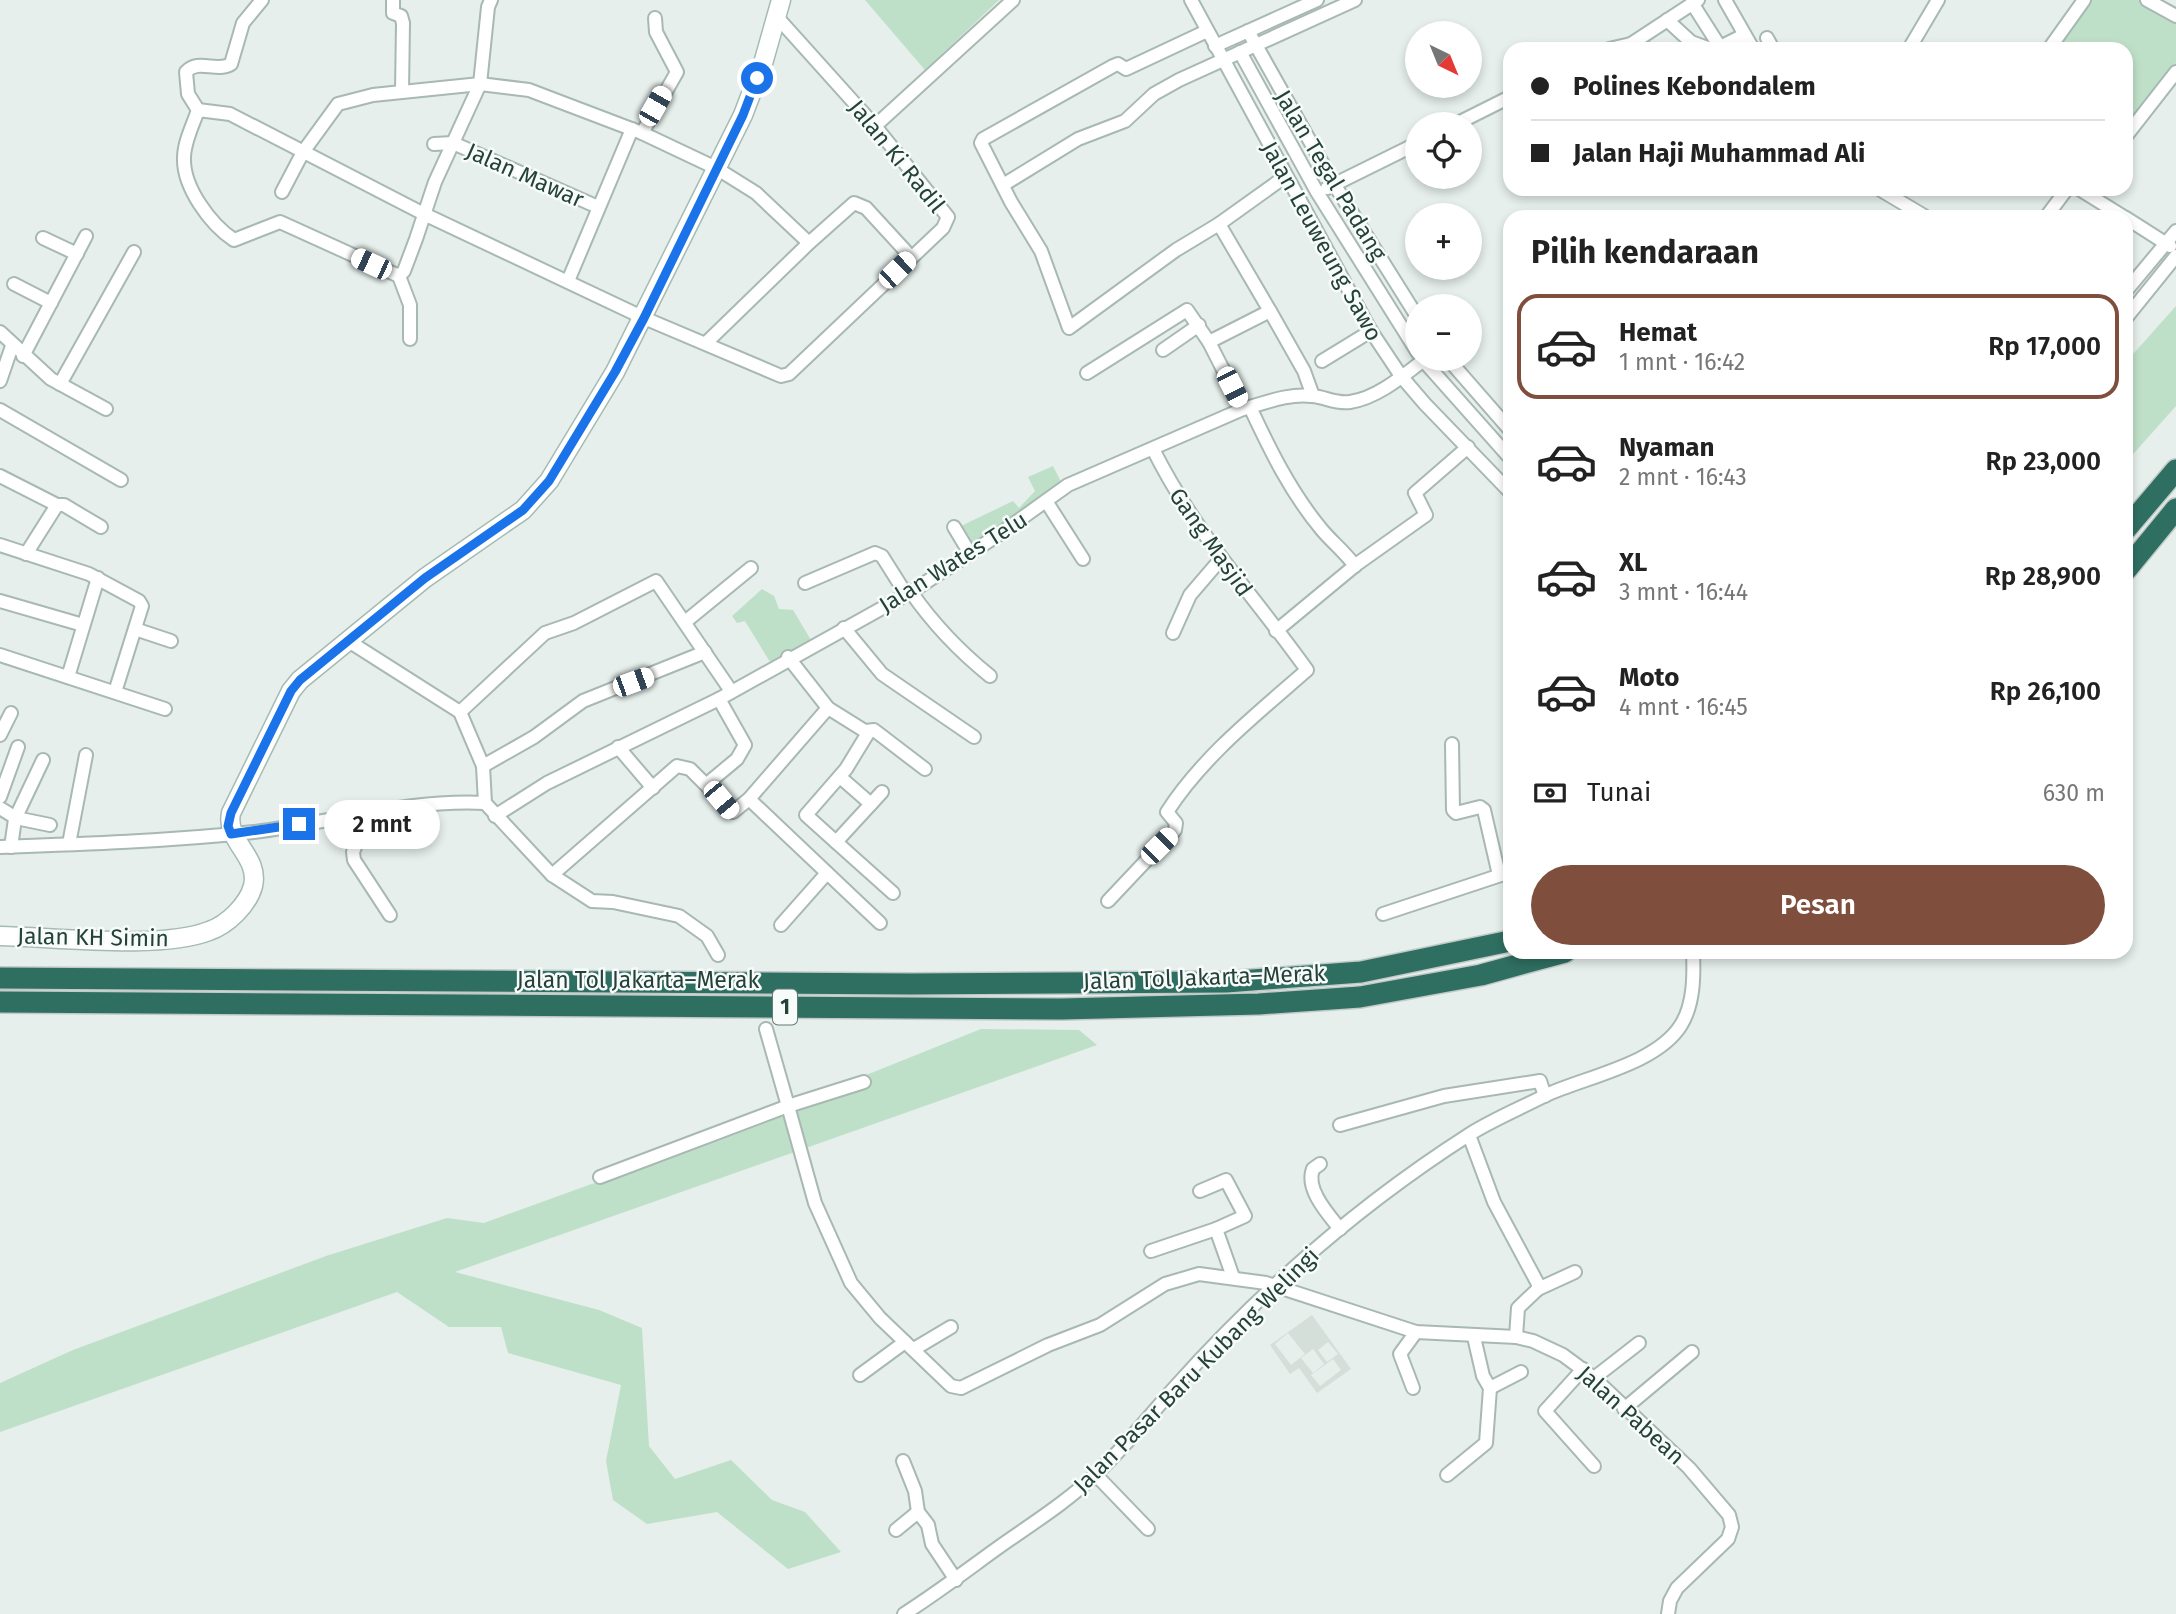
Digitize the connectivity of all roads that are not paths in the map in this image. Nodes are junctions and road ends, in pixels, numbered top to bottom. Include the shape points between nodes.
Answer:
1 (262, 0) edge
2 (393, 0) edge
3 (491, 0) edge
4 (1013, 0) edge
5 (1191, 0) edge
6 (1317, 0) edge
7 (1355, 0) edge
8 (1725, 0) edge
9 (1938, 0) edge
10 (2084, 0) edge
11 (2147, 0) edge
12 (1695, 1) edge
13 (778, 6) edge
14 (2176, 16) edge
15 (655, 18) dead end
16 (1667, 20) junction
17 (1207, 31) junction
18 (1248, 31) junction
19 (1744, 35) junction
20 (1634, 42) edge
21 (1691, 42) edge
22 (1712, 42) edge
23 (1728, 42) edge
24 (1748, 42) edge
25 (1913, 42) edge
26 (2054, 42) edge
27 (1256, 45) junction
28 (1215, 46) junction
29 (1240, 52) junction
30 (1222, 59) junction
31 (2176, 72) edge
32 (480, 84) junction
33 (402, 91) junction
34 (1503, 100) edge
35 (198, 110) junction
36 (1480, 112) edge
37 (875, 126) junction
38 (2133, 127) edge
39 (637, 131) junction
40 (434, 144) dead end
41 (453, 144) junction
42 (1405, 149) edge
43 (303, 152) junction
44 (716, 168) junction
45 (1286, 176) junction
46 (1334, 184) junction
47 (1003, 185) junction
48 (282, 192) dead end
49 (1317, 192) junction
50 (1892, 196) edge
51 (2090, 196) edge
52 (598, 207) junction
53 (1914, 210) edge
54 (2112, 210) edge
55 (424, 214) junction
56 (2133, 223) edge
57 (1219, 224) junction
58 (2176, 231) edge
59 (86, 236) dead end
60 (43, 239) dead end
61 (808, 243) junction
62 (2171, 247) edge
63 (134, 252) dead end
64 (77, 254) junction
65 (2176, 256) edge
66 (911, 257) junction
67 (399, 276) junction
68 (568, 281) junction
69 (14, 284) dead end
70 (2133, 284) edge
71 (1405, 297) edge
72 (51, 303) junction
73 (2133, 309) edge
74 (1270, 310) junction
75 (644, 318) junction
76 (1199, 325) junction
77 (1371, 331) junction
78 (1405, 331) edge
79 (0, 332) edge
80 (410, 339) dead end
81 (1209, 342) junction
82 (706, 343) junction
83 (12, 346) junction
84 (1163, 350) dead end
85 (23, 356) junction
86 (1322, 361) dead end
87 (1407, 371) edge
88 (1433, 371) edge
89 (1459, 371) edge
90 (1087, 373) dead end
91 (1401, 376) junction
92 (0, 381) edge
93 (60, 384) junction
94 (1313, 396) junction
95 (1246, 408) junction
96 (106, 409) dead end
97 (0, 410) edge
98 (1503, 421) edge
99 (1468, 447) junction
100 (1153, 449) junction
101 (1503, 450) edge
102 (2176, 470) edge
103 (0, 477) edge
104 (121, 480) dead end
105 (1503, 484) edge
106 (1046, 501) junction
107 (57, 505) junction
108 (2176, 509) edge
109 (2133, 521) edge
110 (100, 527) dead end
111 (954, 527) dead end
112 (0, 545) edge
113 (970, 552) junction
114 (26, 554) junction
115 (1083, 559) dead end
116 (1220, 560) junction
117 (2133, 561) edge
118 (1356, 565) junction
119 (751, 568) dead end
120 (98, 578) junction
121 (805, 583) dead end
122 (908, 593) junction
123 (0, 601) edge
124 (685, 622) junction
125 (82, 625) junction
126 (135, 628) junction
127 (844, 628) junction
128 (1276, 631) junction
129 (1173, 633) dead end
130 (171, 641) dead end
131 (350, 642) junction
132 (705, 652) junction
133 (0, 656) edge
134 (788, 657) junction
135 (990, 676) dead end
136 (68, 677) junction
137 (731, 691) junction
138 (115, 692) junction
139 (719, 699) junction
140 (828, 708) junction
141 (165, 709) dead end
142 (460, 712) junction
143 (10, 713) dead end
144 (866, 731) junction
145 (0, 735) edge
146 (974, 737) dead end
147 (1452, 744) dead end
148 (18, 747) dead end
149 (618, 747) junction
150 (86, 755) dead end
151 (43, 760) dead end
152 (483, 766) junction
153 (925, 769) dead end
154 (4, 773) edge
155 (840, 777) junction
156 (707, 784) junction
157 (653, 788) junction
158 (882, 793) dead end
159 (0, 797) edge
160 (749, 799) junction
161 (485, 803) junction
162 (871, 804) junction
163 (0, 808) edge
164 (348, 816) junction
165 (495, 817) junction
166 (16, 818) junction
167 (50, 825) dead end
168 (231, 834) junction
169 (836, 842) junction
170 (69, 844) junction
171 (5, 847) edge
172 (1503, 868) edge
173 (827, 873) junction
174 (552, 875) junction
175 (1503, 875) edge
176 (893, 894) dead end
177 (1108, 901) dead end
178 (1383, 914) dead end
179 (390, 915) dead end
180 (880, 923) dead end
181 (781, 925) dead end
182 (0, 936) edge
183 (1503, 942) edge
184 (718, 955) dead end
185 (1539, 959) edge
186 (1693, 959) edge
187 (0, 978) edge
188 (0, 1002) edge
189 (766, 1029) dead end
190 (864, 1082) dead end
191 (1545, 1096) junction
192 (788, 1106) junction
193 (1340, 1125) dead end
194 (1469, 1135) junction
195 (1320, 1164) dead end
196 (600, 1177) dead end
197 (1200, 1191) dead end
198 (1340, 1228) junction
199 (1216, 1229) junction
200 (1151, 1251) dead end
201 (1575, 1272) dead end
202 (1233, 1277) junction
203 (1274, 1286) junction
204 (1538, 1289) junction
205 (951, 1327) dead end
206 (1416, 1332) junction
207 (1474, 1337) junction
208 (1516, 1337) junction
209 (1639, 1343) dead end
210 (910, 1346) junction
211 (1692, 1352) dead end
212 (1583, 1369) junction
213 (1521, 1372) dead end
214 (860, 1375) dead end
215 (1594, 1378) junction
216 (1413, 1388) dead end
217 (1490, 1388) junction
218 (1624, 1409) junction
219 (903, 1461) dead end
220 (1594, 1466) dead end
221 (1096, 1475) junction
222 (1447, 1475) dead end
223 (918, 1512) junction
224 (1148, 1529) dead end
225 (896, 1530) dead end
226 (956, 1580) junction
227 (908, 1613) edge
228 (1668, 1614) edge

1 - 35 street via 243,23 233,61 226,68 197,65 186,72 188,94
2 - 33 street via 393,13 401,16 403,23
3 - 32 street
4 - 37 street
5 - 17 street, Jalan Leuweung Sawo
6 - 18 street
7 - 27 street
8 - 19 street
9 - 25 street
10 - 26 street
11 - 14 street
12 - 16 street
12 - 22 street
13 - 37 street, Jalan Ki Radil
13 - 44 street via 743,115
15 - 39 street via 656,32 677,72
16 - 20 street
16 - 21 street
17 - 28 street, Jalan Leuweung Sawo
17 - 47 street via 1126,69 1113,66 983,139
18 - 27 street, Jalan Tegal Padang
18 - 28 street
19 - 23 street
19 - 24 street
27 - 29 street
27 - 46 street, Jalan Tegal Padang
28 - 30 street, Jalan Leuweung Sawo
29 - 30 street
29 - 49 street, Jalan Tegal Padang
30 - 45 street, Jalan Leuweung Sawo
30 - 47 street via 1154,94 1125,121 1078,139
31 - 38 street
32 - 33 street
32 - 39 street via 529,90
32 - 41 street
33 - 43 street via 338,104
34 - 36 street
35 - 43 street via 229,114
35 - 67 street via 186,145 185,171 205,211 227,235 240,239 279,222
37 - 66 street, Jalan Ki Radil via 948,217 943,228
39 - 44 street
39 - 52 street
40 - 41 street
41 - 52 street, Jalan Mawar
41 - 55 street
42 - 46 street
43 - 48 street
43 - 55 street
44 - 61 street via 757,192
44 - 75 street
45 - 57 street
45 - 77 street, Jalan Leuweung Sawo
46 - 49 street
46 - 71 street, Jalan Tegal Padang
47 - 57 street via 1041,251 1069,328
49 - 78 street, Jalan Tegal Padang
50 - 53 street
51 - 54 street
52 - 68 street
55 - 67 street
55 - 68 street
56 - 62 street
57 - 74 street
58 - 62 street
59 - 64 street
60 - 64 street
61 - 66 street via 859,203
61 - 82 street
62 - 70 street
63 - 93 street
64 - 72 street
65 - 73 street
66 - 82 street, Jalan Ki Radil via 789,374 781,376
67 - 80 street via 410,305
68 - 75 street
69 - 72 street
72 - 85 street
74 - 81 street
74 - 94 street
75 - 82 street
75 - 131 street via 537,495 502,526 425,578
76 - 81 street
76 - 84 street
76 - 90 street via 1187,310
77 - 86 street
77 - 91 street, Jalan Leuweung Sawo
79 - 83 street
81 - 95 street
83 - 85 street
83 - 92 street
85 - 93 street
87 - 91 street, Jalan Wates Telu
88 - 101 street, Jalan Tegal Padang
89 - 98 street
91 - 94 street, Jalan Wates Telu via 1356,401 1328,402
91 - 99 street, Jalan Leuweung Sawo
93 - 96 street
94 - 95 street, Jalan Wates Telu
95 - 100 street, Jalan Wates Telu
95 - 118 street via 1288,483 1322,530
97 - 104 street
99 - 105 street, Jalan Leuweung Sawo
99 - 118 street via 1415,493 1426,515
100 - 106 street, Jalan Wates Telu via 1068,485
100 - 116 street, Gang Masjid via 1178,499
102 - 109 highway
103 - 107 street
106 - 113 street, Jalan Wates Telu
106 - 115 street
107 - 110 street
107 - 114 street
108 - 117 highway
111 - 113 street
112 - 114 street
113 - 122 street, Jalan Wates Telu
114 - 120 street
116 - 128 street, Gang Masjid
116 - 129 street via 1190,595
118 - 128 street
119 - 124 street
120 - 125 street
120 - 126 street via 139,601 142,606
121 - 122 street via 875,553 883,556
122 - 127 street, Jalan Wates Telu
122 - 135 street via 950,641
123 - 125 street
124 - 132 street
124 - 142 street via 656,581 649,582 574,623 545,633
125 - 136 street
126 - 130 street
126 - 138 street
127 - 134 street, Jalan Wates Telu
127 - 146 street via 882,674
128 - 177 street, Gang Masjid via 1307,670 1224,743 1167,811 1175,830
131 - 142 street
131 - 168 street via 291,691 231,813
132 - 137 street
132 - 152 street via 583,701
133 - 136 street
134 - 137 street, Jalan Wates Telu
134 - 140 street
136 - 138 street
137 - 139 street, Jalan Wates Telu
138 - 141 street
139 - 149 street, Jalan Wates Telu
139 - 156 street via 745,745 727,769
140 - 144 street
140 - 160 street
142 - 152 street
143 - 145 street
144 - 153 street via 873,730
144 - 155 street via 866,740
147 - 172 street via 1453,810 1485,810
148 - 154 street
149 - 157 street
149 - 165 street, Jalan Wates Telu via 547,783
150 - 170 street
151 - 166 street
152 - 161 street
154 - 159 street
155 - 162 street
155 - 169 street via 806,816
156 - 157 street via 690,769 677,766
156 - 160 street via 731,812
157 - 174 street
158 - 162 street
160 - 173 street
161 - 164 street via 436,804
161 - 165 street
162 - 169 street
163 - 166 street
164 - 168 street
164 - 179 street via 358,840 354,860
165 - 174 street
166 - 167 street
166 - 171 street
168 - 170 street
168 - 182 street, Jalan KH Simin via 255,873 252,890 224,924 210,931 147,940
169 - 176 street
170 - 171 street
173 - 180 street
173 - 181 street
174 - 184 street via 592,901 679,916 707,936
175 - 178 street
183 - 187 highway, Jalan Tol Jakarta–Merak / 1 via 1361,972 1226,982
185 - 188 highway, Jalan Tol Jakarta–Merak / 1 via 1481,975 1360,997 1259,1004 1048,1009
186 - 191 street, Jalan Pasar Baru Kubang Welingi via 1690,998 1674,1033 1644,1055
189 - 192 street
190 - 192 street
191 - 193 street via 1540,1081 1512,1083 1392,1108
191 - 194 street, Jalan Pasar Baru Kubang Welingi
192 - 196 street
192 - 210 street via 833,1248 867,1304
194 - 198 street, Jalan Pasar Baru Kubang Welingi
194 - 204 street via 1494,1202
195 - 198 street via 1313,1169 1311,1181
197 - 199 street via 1226,1180 1245,1216
198 - 203 street, Jalan Pasar Baru Kubang Welingi
199 - 200 street
199 - 202 street
201 - 204 street
202 - 203 street, Jalan Pabean
202 - 210 street, Jalan Pabean via 1182,1276 1100,1325 961,1388 945,1381
203 - 206 street, Jalan Pabean
203 - 221 street, Jalan Pasar Baru Kubang Welingi
204 - 208 street via 1518,1308
205 - 210 street
206 - 207 street, Jalan Pabean
206 - 216 street via 1400,1354
207 - 208 street, Jalan Pabean
207 - 217 street
208 - 212 street, Jalan Pabean via 1546,1346
209 - 215 street
210 - 214 street
211 - 218 street
212 - 215 street, Jalan Pabean
212 - 220 street via 1545,1411
213 - 217 street
215 - 218 street, Jalan Pabean
217 - 222 street via 1486,1444
218 - 228 street, Jalan Pabean via 1711,1490 1731,1521 1728,1539 1677,1588
219 - 223 street
221 - 224 street
221 - 226 street, Jalan Pasar Baru Kubang Welingi
223 - 225 street
223 - 226 street
226 - 227 street, Jalan Pasar Baru Kubang Welingi

